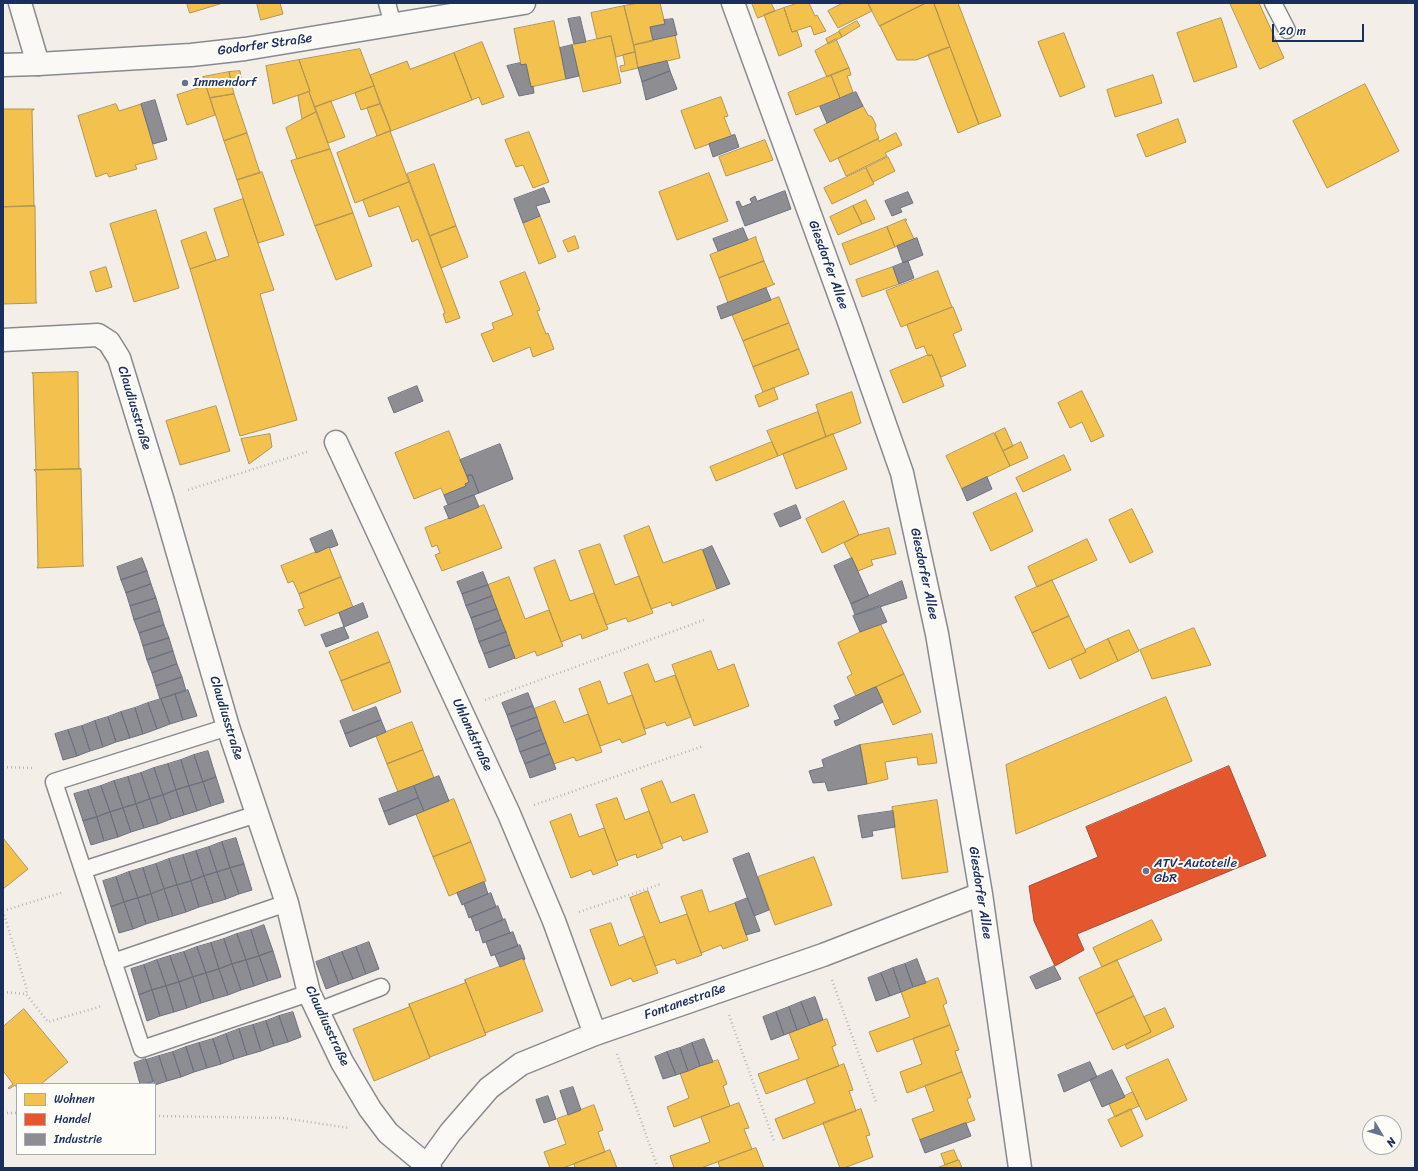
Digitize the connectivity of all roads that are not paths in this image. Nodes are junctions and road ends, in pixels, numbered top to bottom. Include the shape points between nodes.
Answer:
1 (20, 3) edge
2 (387, 3) edge
3 (524, 3) edge
4 (733, 3) edge
5 (1273, 3) edge
6 (393, 25) junction
7 (1287, 30) dead end
8 (38, 64) junction
9 (3, 65) edge
10 (3, 340) edge
11 (336, 442) road end
12 (228, 727) junction
13 (257, 814) junction
14 (85, 877) junction
15 (981, 894) junction
16 (287, 903) junction
17 (113, 962) junction
18 (381, 987) dead end
19 (314, 1002) junction
20 (602, 1031) junction
21 (429, 1167) edge
22 (1020, 1168) edge

1 - 8 street
2 - 6 lane
3 - 6 street, Godorfer Straße
4 - 15 street, Giesdorfer Allee via 902,473 937,634
5 - 7 lane
6 - 8 street, Godorfer Straße via 191,55
8 - 9 street, Godorfer Straße
10 - 12 street, Claudiusstraße via 98,335 109,342 119,358
11 - 20 street, Uhlandstraße via 509,814
12 - 13 street, Claudiusstraße
12 - 14 lane via 54,782
13 - 14 lane
13 - 16 street, Claudiusstraße
14 - 17 lane
15 - 20 street, Fontanestraße via 823,955
15 - 22 street, Giesdorfer Allee
16 - 17 lane
16 - 19 street, Claudiusstraße
17 - 19 lane via 142,1049
18 - 19 lane
19 - 21 street, Claudiusstraße via 342,1062 370,1109 388,1133
20 - 21 street, Fontanestraße via 521,1064 489,1088 450,1133

